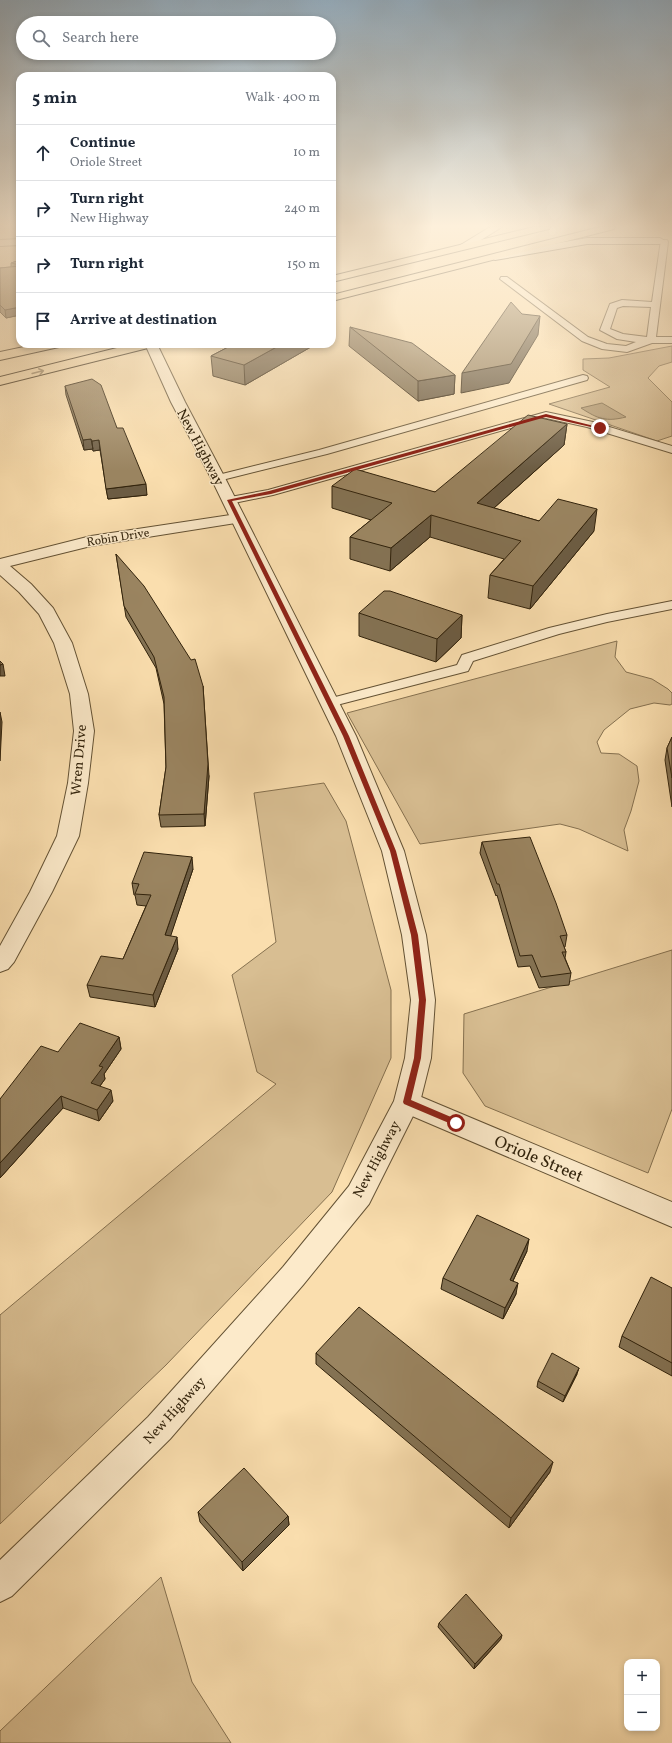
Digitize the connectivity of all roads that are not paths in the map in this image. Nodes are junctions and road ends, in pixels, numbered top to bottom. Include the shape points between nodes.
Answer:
1 (544, 308) edge
2 (612, 308) edge
3 (655, 308) edge
4 (651, 340) junction
5 (672, 340) edge
6 (37, 348) edge
7 (134, 348) edge
8 (152, 348) edge
9 (0, 356) edge
10 (583, 378) dead end
11 (0, 381) edge
12 (672, 450) edge
13 (218, 478) junction
14 (233, 509) junction
15 (0, 565) edge
16 (672, 606) edge
17 (329, 703) junction
18 (0, 963) edge
19 (407, 1102) junction
20 (672, 1215) edge
21 (0, 1584) edge

1 - 4 lane via 585,339 605,347 627,349
2 - 4 lane via 606,330 613,335 626,338
3 - 4 lane
4 - 5 lane
6 - 9 highway
11 -> 7 highway
8 - 13 street, New Highway
10 - 13 lane via 323,452
12 - 14 lane via 589,424 546,415 269,493
13 - 14 street, New Highway
14 - 15 street, Robin Drive via 91,541
14 - 17 street, New Highway
15 - 18 street, Wren Drive via 47,612 64,643 79,694 84,731 68,836 41,892
16 - 17 lane via 554,631 467,658 463,668
17 - 19 street, New Highway via 346,736 393,851 414,935 423,1000 418,1058
19 - 20 street, Oriole Street
19 - 21 street, New Highway via 359,1195 293,1276 159,1428

